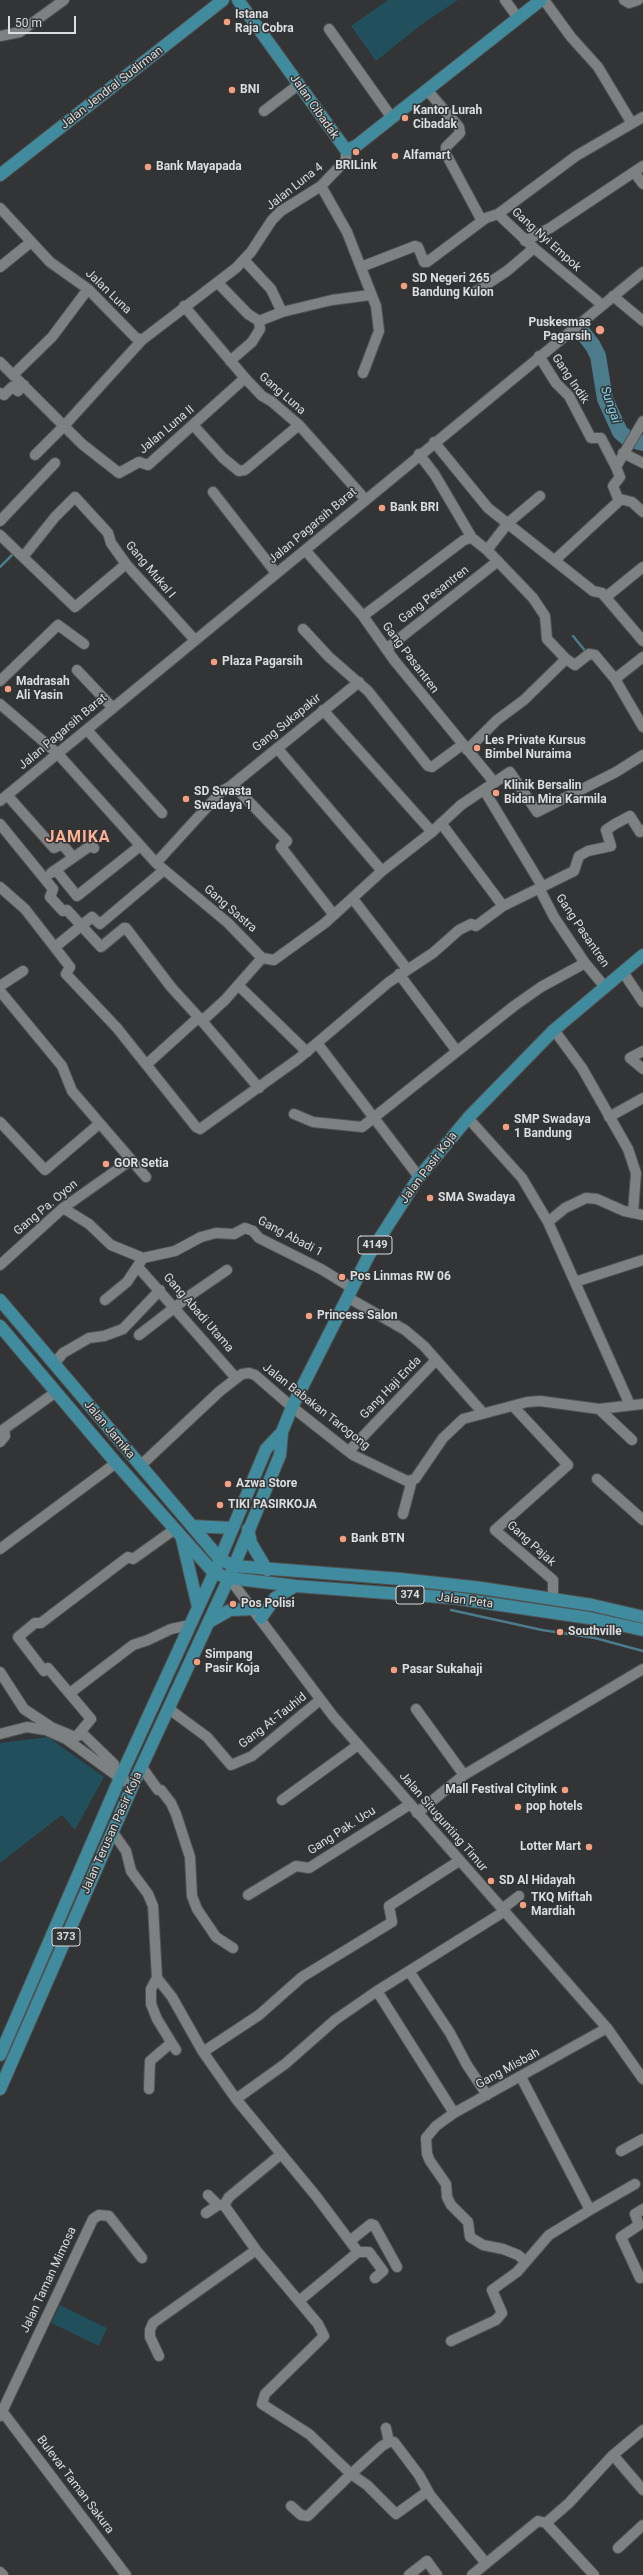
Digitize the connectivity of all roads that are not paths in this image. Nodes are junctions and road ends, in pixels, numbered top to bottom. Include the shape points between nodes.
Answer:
1 (64, 0) edge
2 (223, 0) edge
3 (238, 0) edge
4 (505, 0) edge
5 (542, 0) edge
6 (624, 0) edge
7 (638, 0) edge
8 (518, 18) junction
9 (329, 29) dead end
10 (0, 36) edge
11 (298, 85) junction
12 (427, 90) junction
13 (264, 111) dead end
14 (643, 117) edge
15 (392, 118) junction
16 (632, 122) junction
17 (346, 150) junction
18 (643, 166) edge
19 (634, 172) junction
20 (0, 176) edge
21 (643, 184) edge
22 (321, 186) junction
23 (0, 208) edge
24 (498, 214) junction
25 (482, 221) junction
26 (525, 241) junction
27 (31, 242) junction
28 (534, 248) junction
29 (244, 260) junction
30 (0, 267) edge
31 (361, 267) junction
32 (643, 272) edge
33 (218, 283) junction
34 (88, 289) junction
35 (474, 292) dead end
36 (370, 295) junction
37 (613, 296) junction
38 (602, 304) junction
39 (184, 306) junction
40 (282, 312) junction
41 (259, 321) junction
42 (643, 321) edge
43 (142, 340) junction
44 (539, 356) junction
45 (230, 361) junction
46 (0, 362) edge
47 (363, 373) dead end
48 (13, 375) junction
49 (244, 378) junction
50 (24, 385) junction
51 (0, 393) edge
52 (643, 421) edge
53 (299, 425) junction
54 (64, 426) junction
55 (194, 426) junction
56 (643, 438) edge
57 (631, 439) junction
58 (434, 442) junction
59 (623, 453) junction
60 (420, 454) junction
61 (35, 455) dead end
62 (643, 462) edge
63 (55, 463) dead end
64 (616, 467) junction
65 (213, 492) dead end
66 (540, 496) dead end
67 (365, 499) junction
68 (624, 500) junction
69 (643, 512) edge
70 (0, 521) edge
71 (508, 523) junction
72 (0, 535) edge
73 (472, 538) junction
74 (305, 550) junction
75 (487, 550) junction
76 (24, 557) junction
77 (555, 560) junction
78 (498, 561) junction
79 (126, 564) junction
80 (643, 568) edge
81 (276, 573) junction
82 (606, 597) junction
83 (363, 616) junction
84 (303, 629) dead end
85 (194, 639) junction
86 (643, 640) edge
87 (84, 644) dead end
88 (386, 649) junction
89 (643, 657) edge
90 (566, 659) junction
91 (0, 668) edge
92 (77, 670) dead end
93 (4, 678) edge
94 (615, 679) junction
95 (359, 682) junction
96 (0, 704) edge
97 (112, 707) junction
98 (323, 710) junction
99 (643, 727) edge
100 (87, 730) junction
101 (277, 748) junction
102 (464, 748) junction
103 (58, 754) junction
104 (643, 756) edge
105 (494, 782) junction
106 (232, 785) junction
107 (484, 790) junction
108 (4, 798) edge
109 (162, 813) dead end
110 (441, 823) junction
111 (0, 824) edge
112 (643, 830) edge
113 (432, 832) junction
114 (140, 846) junction
115 (94, 848) dead end
116 (73, 858) junction
117 (160, 867) junction
118 (56, 870) junction
119 (382, 871) junction
120 (45, 878) junction
121 (0, 887) edge
122 (541, 887) junction
123 (353, 899) junction
124 (503, 906) junction
125 (334, 916) junction
126 (81, 926) junction
127 (55, 947) junction
128 (643, 955) edge
129 (262, 958) junction
130 (585, 963) junction
131 (23, 971) dead end
132 (403, 972) junction
133 (623, 972) junction
134 (0, 986) edge
135 (239, 986) junction
136 (605, 986) junction
137 (0, 991) edge
138 (643, 1002) edge
139 (201, 1019) junction
140 (554, 1030) junction
141 (317, 1043) junction
142 (456, 1050) junction
143 (643, 1051) edge
144 (307, 1052) junction
145 (146, 1064) junction
146 (643, 1069) edge
147 (259, 1088) junction
148 (643, 1098) edge
149 (294, 1114) dead end
150 (609, 1117) junction
151 (373, 1118) junction
152 (468, 1118) junction
153 (0, 1122) edge
154 (99, 1124) junction
155 (131, 1160) junction
156 (146, 1177) dead end
157 (419, 1177) junction
158 (63, 1208) junction
159 (638, 1214) edge
160 (548, 1222) junction
161 (143, 1258) junction
162 (643, 1260) edge
163 (0, 1265) edge
164 (138, 1267) junction
165 (227, 1270) dead end
166 (575, 1282) junction
167 (160, 1290) junction
168 (349, 1293) junction
169 (0, 1300) edge
170 (104, 1300) dead end
171 (176, 1307) junction
172 (0, 1326) edge
173 (140, 1335) dead end
174 (436, 1360) junction
175 (54, 1364) junction
176 (236, 1378) junction
177 (56, 1392) junction
178 (643, 1404) edge
179 (513, 1406) junction
180 (630, 1406) junction
181 (292, 1407) junction
182 (599, 1409) junction
183 (483, 1413) junction
184 (282, 1432) junction
185 (632, 1440) dead end
186 (0, 1442) edge
187 (348, 1451) junction
188 (116, 1463) junction
189 (140, 1466) junction
190 (597, 1479) dead end
191 (412, 1480) junction
192 (403, 1514) dead end
193 (643, 1520) edge
194 (192, 1526) junction
195 (232, 1528) junction
196 (248, 1529) junction
197 (178, 1533) junction
198 (0, 1549) edge
199 (220, 1559) junction
200 (234, 1566) junction
201 (267, 1570) junction
202 (214, 1573) junction
203 (229, 1578) junction
204 (296, 1586) junction
205 (553, 1600) junction
206 (592, 1605) junction
207 (198, 1607) junction
208 (257, 1614) junction
209 (643, 1617) edge
210 (589, 1618) junction
211 (208, 1622) junction
212 (190, 1625) junction
213 (643, 1630) edge
214 (643, 1669) edge
215 (0, 1672) edge
216 (70, 1693) junction
217 (320, 1700) junction
218 (169, 1709) junction
219 (416, 1709) dead end
220 (1, 1730) edge
221 (76, 1736) junction
222 (358, 1745) junction
223 (141, 1766) junction
224 (464, 1775) junction
225 (118, 1777) junction
226 (133, 1784) junction
227 (282, 1800) dead end
228 (409, 1804) junction
229 (417, 1813) junction
230 (112, 1832) junction
231 (459, 1861) junction
232 (248, 1895) dead end
233 (519, 1896) dead end
234 (504, 1910) junction
235 (233, 1948) dead end
236 (408, 1971) junction
237 (157, 1978) junction
238 (377, 1991) junction
239 (607, 2028) junction
240 (203, 2052) junction
241 (0, 2055) edge
242 (521, 2077) junction
243 (643, 2079) edge
244 (149, 2089) dead end
245 (0, 2090) edge
246 (487, 2095) junction
247 (236, 2099) junction
248 (454, 2113) junction
249 (643, 2139) edge
250 (621, 2151) dead end
251 (280, 2155) junction
252 (635, 2184) dead end
253 (208, 2195) dead end
254 (221, 2205) junction
255 (643, 2209) edge
256 (590, 2210) junction
257 (206, 2213) dead end
258 (350, 2241) junction
259 (256, 2250) junction
260 (358, 2252) junction
261 (142, 2258) dead end
262 (525, 2261) junction
263 (397, 2267) dead end
264 (643, 2277) edge
265 (375, 2278) dead end
266 (299, 2301) junction
267 (451, 2341) dead end
268 (159, 2356) dead end
269 (1, 2414) edge
270 (386, 2428) dead end
271 (643, 2430) edge
272 (389, 2442) junction
273 (613, 2456) junction
274 (352, 2474) junction
275 (643, 2490) edge
276 (428, 2491) junction
277 (291, 2506) dead end
278 (546, 2523) junction
279 (643, 2525) edge
280 (618, 2548) dead end
281 (485, 2562) junction
282 (0, 2572) edge
283 (3, 2575) edge
284 (126, 2575) edge
285 (408, 2575) edge
286 (437, 2575) edge
287 (472, 2575) edge
288 (594, 2575) edge

1 - 10 street via 20,32
2 - 20 main road, Jalan Jendral Sudirman
3 - 11 main road, Jalan Cibadak
4 - 8 street
5 - 8 main road, Jalan Cibadak
5 - 16 street via 598,67
6 - 7 street via 629,3
8 - 12 main road, Jalan Cibadak
9 - 15 street
11 - 13 street
11 - 17 main road, Jalan Cibadak
12 - 15 main road, Jalan Cibadak
12 - 25 street via 459,127 460,133 446,147 446,154
14 - 16 street
15 - 17 main road, Jalan Cibadak via 356,146
16 - 24 street via 576,156
17 - 22 street, Jalan Luna 4 via 346,160
18 - 19 street
19 - 21 street
19 - 26 street via 550,228
22 - 29 street, Jalan Luna 4 via 281,211
22 - 31 street via 347,232
23 - 27 street, Jalan Luna
24 - 25 street, Gang Nyi Empok
24 - 26 street, Gang Nyi Empok
25 - 31 street, Gang Nyi Empok via 427,262 424,262 418,247 415,246
26 - 28 street, Gang Nyi Empok
27 - 30 street
27 - 34 street, Jalan Luna via 50,262
28 - 35 street via 507,271
28 - 38 street, Gang Nyi Empok
29 - 33 street, Jalan Luna 4
29 - 40 street via 272,290
31 - 36 street
32 - 37 street, Jalan Pagarsih Barat
33 - 39 street, Jalan Luna 4
33 - 41 street via 248,314
34 - 43 street, Jalan Luna via 135,337
34 - 48 street via 52,337
36 - 40 street via 332,300
36 - 47 street via 376,306 379,331
37 - 38 street, Jalan Pagarsih Barat
37 - 42 street
38 - 44 street, Jalan Pagarsih Barat
39 - 43 street
39 - 45 street, Gang Luna
40 - 41 street
41 - 45 street via 260,329 252,342
43 - 54 street
44 - 58 street, Jalan Pagarsih Barat
44 - 64 street, Gang Indik via 556,383 568,396 591,438 601,438
45 - 49 street, Gang Luna
46 - 48 street
48 - 50 street
49 - 53 street, Gang Luna
49 - 55 street, Jalan Luna II
50 - 51 street via 18,391 12,387 4,395
50 - 54 street
52 - 57 street
53 - 55 street via 245,470 239,471 234,469
53 - 67 street, Gang Luna
54 - 55 street, Jalan Luna II via 119,473 139,462 148,465
54 - 61 street
56 - 57 street
57 - 59 street
58 - 60 street, Jalan Pagarsih Barat
58 - 71 street via 488,508
59 - 62 street
59 - 64 street
60 - 67 street, Jalan Pagarsih Barat
60 - 73 street via 435,474
63 - 70 street
64 - 68 street via 620,478 613,486
65 - 81 street
66 - 71 street
67 - 74 street, Jalan Pagarsih Barat
68 - 69 street
68 - 77 street
71 - 75 street
71 - 77 street
72 - 76 street
73 - 75 street
73 - 83 street, Gang Pesantren via 464,540
74 - 81 street, Jalan Pagarsih Barat
74 - 83 street, Gang Pasantren
75 - 78 street
76 - 79 street via 75,607
76 - 79 street, Gang Mukal I via 55,517 75,497 108,533 111,543
77 - 82 street via 593,591 600,592
78 - 88 street, Gang Pesantren
78 - 90 street via 533,598 545,616 547,639
79 - 85 street, Gang Mukal I
80 - 82 street
81 - 85 street, Jalan Pagarsih Barat
82 - 86 street
83 - 88 street, Gang Pasantren
84 - 95 street via 329,657
85 - 97 street, Jalan Pagarsih Barat
87 - 93 street via 58,625
88 - 102 street, Gang Pasantren
89 - 94 street
90 - 94 street via 575,665 589,654 595,655
90 - 102 street via 524,700
91 - 93 street
92 - 97 street
94 - 99 street
95 - 98 street, Gang Sukapakir
95 - 102 street via 430,767
96 - 103 street, Gang Sastra
97 - 100 street, Jalan Pagarsih Barat
98 - 101 street, Gang Sukapakir
98 - 113 street
100 - 103 street, Jalan Pagarsih Barat
100 - 109 street
101 - 106 street, Gang Sukapakir
101 - 119 street
102 - 105 street, Gang Pasantren
103 - 108 street, Jalan Pagarsih Barat
103 - 114 street, Gang Sastra
104 - 105 street via 537,812 510,772
105 - 107 street
106 - 117 street, Gang Sukapakir via 209,805
106 - 125 street via 287,842 281,847
107 - 110 street via 461,805
107 - 122 street, Gang Pasantren
108 - 116 street via 54,848 62,844
110 - 113 street
110 - 124 street
111 - 120 street
112 - 122 street via 640,832 630,816 624,818 606,830 611,846 593,849 579,856 574,871
113 - 119 street
114 - 117 street, Gang Sastra
114 - 118 street via 77,896
115 - 116 street via 90,846
116 - 118 street
117 - 126 street, Gang Sukapakir via 100,924 92,917
117 - 129 street, Gang Sastra via 228,923
118 - 120 street
119 - 123 street
120 - 126 street via 54,890 50,897
121 - 127 street via 10,898 18,900
122 - 124 street
122 - 130 street, Gang Pasantren via 554,917
123 - 125 street
123 - 132 street
124 - 132 street via 476,926 471,924 459,930 433,953
125 - 129 street via 274,960
126 - 127 street
126 - 139 street via 101,947 126,928 171,987
127 - 145 street via 70,967 66,974 117,1028
128 - 133 main road, Jalan Pasir Koja / 4149
129 - 135 street
130 - 136 street, Gang Pasantren
130 - 142 street via 541,987
131 - 134 street
132 - 141 street
132 - 142 street
133 - 136 main road, Jalan Pasir Koja / 4149
133 - 138 street, Gang Pasantren
135 - 139 street
135 - 144 street
136 - 140 main road, Jalan Pasir Koja / 4149
137 - 154 street via 62,1066 72,1091
139 - 145 street
139 - 147 street
140 - 150 street via 582,1068
140 - 152 main road, Jalan Pasir Koja / 4149
141 - 144 street
141 - 151 street via 342,1073
142 - 151 street
143 - 146 street via 630,1058
144 - 147 street
145 - 147 street via 200,1129
148 - 150 street
149 - 151 street via 313,1122 359,1128
150 - 159 street via 628,1149 636,1173
151 - 157 street
152 - 157 main road, Jalan Pasir Koja / 4149
152 - 160 street via 522,1178
153 - 154 street via 45,1170
154 - 155 street
155 - 156 street
155 - 158 street, Gang Pa. Oyon
157 - 168 main road, Jalan Pasir Koja / 4149 via 369,1255
158 - 161 street via 89,1224 111,1245
158 - 163 street, Gang Pa. Oyon
159 - 160 street via 597,1199 586,1198 565,1208
160 - 166 street
161 - 164 street
161 - 168 street, Gang Abadi 1 via 175,1251 202,1237 216,1233 234,1234 245,1228
162 - 166 street
164 - 167 street, Gang Abadi Utama
164 - 170 street via 122,1286
165 - 171 street
166 - 180 street
167 - 171 street, Gang Abadi Utama
167 - 175 street via 123,1329 89,1338 63,1354
168 - 174 street via 405,1330
168 - 181 main road, Jalan Pasir Koja / 4149
169 - 175 main road, Jalan Jamika
171 - 173 street
171 - 176 street, Gang Abadi Utama
172 - 177 main road, Jalan Jamika
174 - 183 street
174 - 187 street, Gang Haji Enda
175 - 189 main road, Jalan Jamika
176 - 181 street, Jalan Babakan Tarogong via 249,1373 256,1375
176 - 189 street
177 - 186 street via 4,1429 6,1436
177 - 188 main road, Jalan Jamika
178 - 180 street
179 - 182 street via 540,1402
179 - 183 street
179 - 205 street, Gang Pajak via 568,1466 495,1530 553,1580
180 - 182 street
181 - 184 main road, Jalan Pasir Koja / 4149
181 - 187 street, Jalan Babakan Tarogong
182 - 185 street
183 - 191 street via 463,1419 452,1428
184 - 195 main road, Jalan Pasir Koja / 4149 via 266,1449
184 - 196 main road, Jalan Pasir Koja / 4149 via 280,1455
187 - 191 street, Jalan Babakan Tarogong via 366,1463 403,1479
188 - 197 main road, Jalan Jamika
188 - 198 street
189 - 194 main road, Jalan Jamika
190 - 193 street
191 - 192 street
194 - 195 main road
194 - 199 main road, Jalan Jamika
195 - 199 main road, Jalan Pasir Koja / 4149
196 - 200 main road, Jalan Pasir Koja / 4149
196 - 201 main road via 250,1543
197 - 202 main road, Jalan Jamika
197 - 207 main road
197 - 216 street via 133,1559 128,1557 18,1637 44,1671 48,1668
199 - 200 main road, Jalan Peta / 374
199 - 202 main road, Jalan Pasir Koja / 4149
200 - 201 main road, Jalan Peta / 374
200 - 203 main road, Jalan Pasir Koja / 4149
201 - 205 main road, Jalan Peta / 374 via 401,1579
202 - 203 main road, Jalan Peta / 374
202 - 207 main road, Jalan Terusan Pasir Koja / 373
203 - 204 main road, Jalan Peta / 374
203 - 208 street, Jalan Situgunting Timur
203 - 211 main road, Jalan Terusan Pasir Koja / 373
204 - 208 main road via 275,1598
204 - 210 main road, Jalan Peta / 374 via 453,1598
205 - 206 main road, Jalan Peta / 374
206 - 209 main road, Jalan Peta / 374
206 - 210 main road
207 - 212 main road, Jalan Terusan Pasir Koja / 373
208 - 211 main road via 230,1610
208 - 217 street, Jalan Situgunting Timur
210 - 213 main road, Jalan Peta / 374
211 - 218 main road, Jalan Terusan Pasir Koja / 373
212 - 216 street via 171,1629 133,1644
212 - 225 main road, Jalan Terusan Pasir Koja / 373
214 - 224 street
215 - 221 street via 24,1709 51,1727
216 - 221 street via 91,1719
217 - 218 street, Gang At-Tauhid via 252,1756 231,1766 208,1737
217 - 222 street, Jalan Situgunting Timur
218 - 223 main road, Jalan Terusan Pasir Koja / 373
219 - 224 street
220 - 225 street via 27,1727 46,1730 66,1739
221 - 225 street via 83,1734 112,1761
222 - 227 street
222 - 228 street, Jalan Situgunting Timur
223 - 226 main road, Jalan Terusan Pasir Koja / 373
223 - 235 street via 171,1803 176,1814 190,1857 192,1896 197,1909 216,1938
224 - 229 street
225 - 226 street
225 - 241 main road, Jalan Terusan Pasir Koja / 373
226 - 230 main road, Jalan Terusan Pasir Koja / 373
228 - 229 street, Jalan Situgunting Timur
228 - 232 street, Gang Pak. Ucu via 309,1868 296,1866
229 - 231 street, Jalan Situgunting Timur
230 - 237 street via 126,1850 131,1871 148,1894 153,1906
230 - 245 main road, Jalan Terusan Pasir Koja / 373
231 - 234 street, Jalan Situgunting Timur
231 - 240 street via 389,1906 392,1922 302,1977 259,2015
233 - 234 street
234 - 236 street
234 - 239 street, Jalan Situgunting Timur
236 - 238 street
236 - 246 street via 450,2033
237 - 240 street via 172,1997
237 - 244 street via 151,1989 151,2004 173,2047 150,2061
238 - 247 street via 335,2020 285,2064
238 - 248 street
239 - 242 street, Gang Misbah
239 - 243 street, Jalan Situgunting Timur
240 - 247 street
242 - 246 street, Gang Misbah
242 - 256 street
246 - 248 street, Gang Misbah
247 - 251 street
248 - 262 street, Gang Misbah via 436,2126 426,2138 426,2150 430,2161 446,2184 446,2197 468,2222 470,2237 483,2245 518,2255
249 - 250 street
251 - 254 street
251 - 258 street via 316,2196
252 - 256 street
253 - 254 street
254 - 257 street
254 - 259 street
255 - 264 street via 635,2214 639,2225 621,2237 640,2278
256 - 262 street via 549,2235
258 - 260 street
258 - 263 street via 374,2225
259 - 266 street
259 - 268 street via 153,2323 150,2337
260 - 265 street via 369,2252 383,2271
260 - 266 street
261 - 269 street, Jalan Taman Mimosa via 109,2216 99,2215 93,2219
262 - 267 street via 517,2272 492,2290 502,2313 500,2316
266 - 274 street via 318,2324 324,2339 266,2394 262,2404 309,2434
269 - 284 street, Bulevar Taman Sakura
270 - 272 street
271 - 273 street
272 - 274 street
272 - 276 street via 397,2445
273 - 275 street
273 - 278 street via 569,2503
274 - 276 street via 396,2514
274 - 277 street via 306,2516
276 - 281 street
278 - 281 street via 538,2521
278 - 288 street
279 - 280 street
281 - 287 street
282 - 283 street
285 - 286 street via 427,2561

